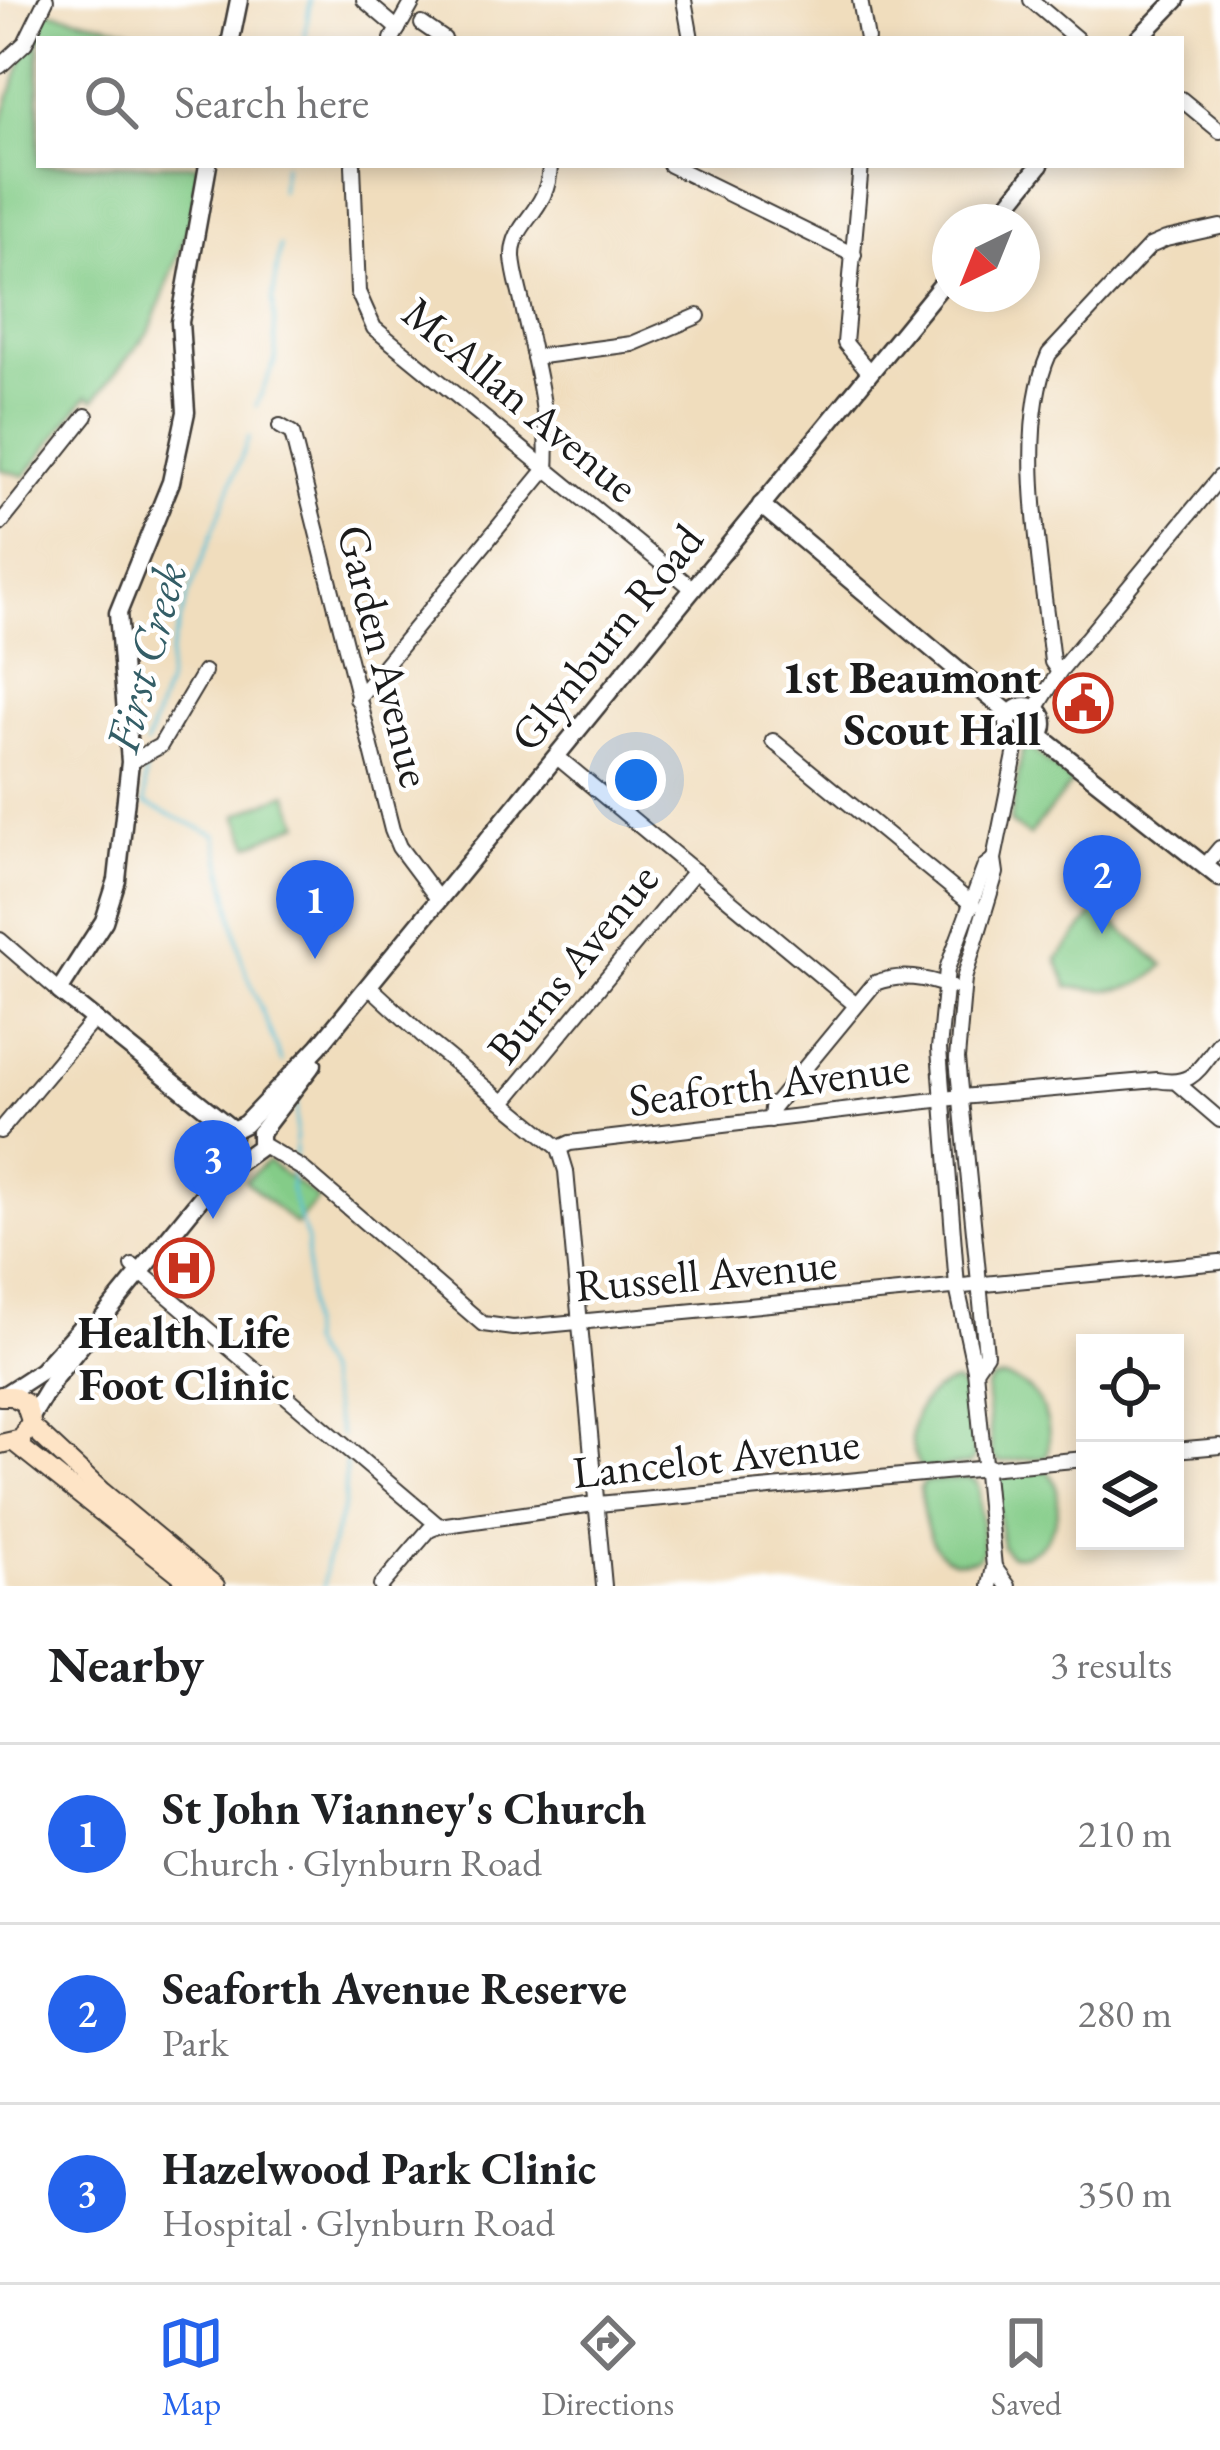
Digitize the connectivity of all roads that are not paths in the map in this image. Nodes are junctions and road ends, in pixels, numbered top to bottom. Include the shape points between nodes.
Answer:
1 (46, 0) edge
2 (239, 0) edge
3 (364, 0) edge
4 (414, 0) edge
5 (684, 0) edge
6 (860, 0) edge
7 (1030, 0) edge
8 (1176, 0) edge
9 (422, 24) dead end
10 (1152, 33) edge
11 (395, 34) edge
12 (232, 36) edge
13 (440, 36) edge
14 (690, 36) edge
15 (866, 36) edge
16 (1073, 36) edge
17 (0, 66) edge
18 (1184, 102) edge
19 (1220, 131) edge
20 (207, 168) edge
21 (353, 168) edge
22 (549, 168) edge
23 (861, 168) edge
24 (1038, 168) edge
25 (706, 173) edge
26 (1009, 204) edge
27 (1220, 227) edge
28 (854, 255) junction
29 (932, 297) edge
30 (698, 316) dead end
31 (534, 357) junction
32 (870, 373) junction
33 (86, 416) dead end
34 (280, 426) dead end
35 (546, 469) junction
36 (1220, 477) edge
37 (761, 505) junction
38 (0, 524) edge
39 (692, 588) junction
40 (204, 672) dead end
41 (1059, 672) junction
42 (357, 699) junction
43 (1036, 709) junction
44 (1011, 715) junction
45 (1040, 736) junction
46 (1018, 740) junction
47 (773, 741) dead end
48 (556, 756) junction
49 (140, 758) junction
50 (1220, 848) edge
51 (994, 859) junction
52 (695, 871) junction
53 (1213, 872) edge
54 (438, 899) junction
55 (970, 902) junction
56 (985, 913) junction
57 (0, 940) edge
58 (944, 984) junction
59 (368, 985) junction
60 (59, 991) junction
61 (962, 991) junction
62 (856, 1005) junction
63 (94, 1019) junction
64 (1220, 1042) edge
65 (1178, 1084) junction
66 (961, 1097) junction
67 (941, 1099) junction
68 (505, 1101) junction
69 (771, 1120) junction
70 (1220, 1120) edge
71 (0, 1131) edge
72 (246, 1139) junction
73 (559, 1148) junction
74 (1220, 1262) edge
75 (137, 1268) junction
76 (977, 1285) junction
77 (957, 1287) junction
78 (581, 1323) junction
79 (975, 1370) junction
80 (2, 1396) edge
81 (31, 1421) junction
82 (8, 1444) edge
83 (1220, 1446) edge
84 (1184, 1449) edge
85 (1076, 1460) edge
86 (983, 1467) junction
87 (594, 1504) junction
88 (440, 1526) junction
89 (994, 1567) junction
90 (189, 1580) edge
91 (215, 1586) edge
92 (381, 1586) edge
93 (604, 1586) edge
94 (990, 1586) edge
95 (1008, 1586) edge

1 - 17 street via 25,44
2 - 12 street
3 - 11 street
4 - 11 street
5 - 14 street
6 - 15 street
7 - 16 street
8 - 10 street
9 - 13 street
18 - 19 street
20 - 49 street via 180,322 186,412 171,482 118,613
21 - 35 street, McAllan Avenue via 358,292 374,328
22 - 31 street via 543,202 515,240 513,258
23 - 28 street
24 - 26 street
25 - 28 street
27 - 41 street via 1150,246 1042,370 1031,448
28 - 32 street via 845,343
29 - 32 street, Glynburn Road
30 - 31 street via 632,344
31 - 35 street
32 - 37 street, Glynburn Road
33 - 38 street
34 - 42 street, Garden Avenue via 292,433
35 - 39 street, McAllan Avenue
35 - 42 street
36 - 41 street
37 - 39 street, Glynburn Road
37 - 44 street
39 - 48 street, Glynburn Road
40 - 49 street via 160,746
41 - 43 street
42 - 54 street, Garden Avenue via 398,847
43 - 44 street via 1022,706
43 - 45 street via 1044,721
44 - 46 street
45 - 46 street
45 - 53 street
46 - 51 street
47 - 55 street
48 - 52 street
48 - 54 street, Glynburn Road
49 - 60 street via 104,921
50 - 53 street
51 - 55 street
51 - 56 street
52 - 62 street
52 - 68 street, Burns Avenue
54 - 59 street, Glynburn Road
55 - 56 street
55 - 58 street
56 - 61 street
57 - 60 street
58 - 61 street
58 - 62 street via 892,976
58 - 67 street
59 - 68 street
59 - 72 street, Glynburn Road via 312,1066
60 - 63 street
61 - 66 street
62 - 69 street via 772,1108
63 - 71 street
63 - 72 street
64 - 65 street
65 - 66 street, Seaforth Avenue
65 - 70 street
66 - 67 street, Seaforth Avenue
66 - 76 street
67 - 69 street, Seaforth Avenue
67 - 77 street
68 - 73 street
69 - 73 street, Seaforth Avenue
72 - 75 street, Glynburn Road
72 - 78 street, Russell Avenue via 303,1169 483,1324
73 - 78 street
74 - 76 street, Russell Avenue
75 - 80 street, Glynburn Road via 41,1371
75 - 81 street, Glynburn Road
75 - 88 street
76 - 77 street, Russell Avenue
76 - 79 street via 986,1354
77 - 78 street, Russell Avenue
77 - 79 street
78 - 87 street
79 - 86 street
80 - 81 main road via 19,1399
81 - 82 main road
81 - 90 main road
82 - 90 main road
83 - 84 street
85 - 86 street, Lancelot Avenue
86 - 87 street, Lancelot Avenue
86 - 89 street
87 - 88 street, Lancelot Avenue
87 - 93 street
88 - 92 street
89 - 94 street
89 - 95 street
90 - 91 main road

